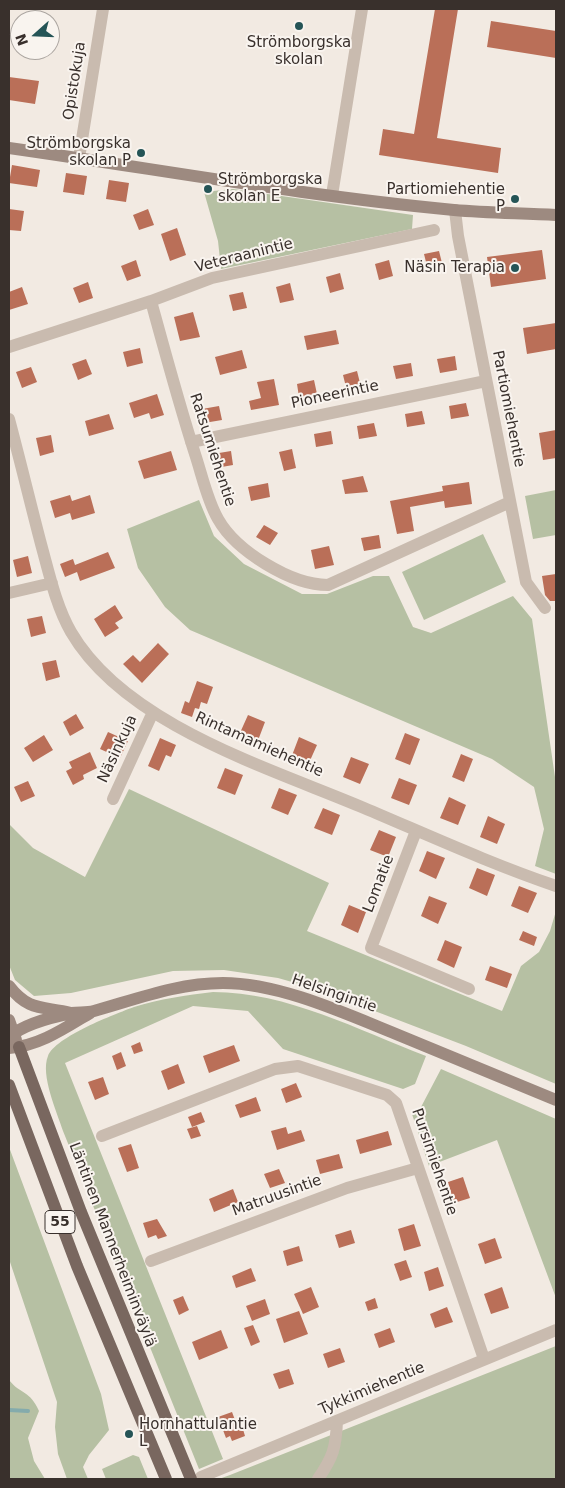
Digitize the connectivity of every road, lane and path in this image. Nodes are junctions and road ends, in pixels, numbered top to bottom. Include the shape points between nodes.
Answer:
1 (103, 9) edge
2 (362, 9) edge
3 (9, 148) edge
4 (79, 158) junction
5 (332, 195) junction
6 (455, 210) junction
7 (556, 215) edge
8 (434, 230) dead end
9 (151, 301) junction
10 (9, 347) edge
11 (486, 380) junction
12 (9, 419) edge
13 (191, 442) junction
14 (510, 502) junction
15 (52, 583) junction
16 (9, 593) edge
17 (545, 608) dead end
18 (153, 712) junction
19 (113, 800) dead end
20 (416, 831) junction
21 (556, 886) edge
22 (9, 986) edge
23 (469, 989) dead end
24 (92, 1011) junction
25 (71, 1013) junction
26 (9, 1020) edge
27 (11, 1035) edge
28 (14, 1048) edge
29 (9, 1085) edge
30 (556, 1100) edge
31 (102, 1136) dead end
32 (418, 1168) junction
33 (151, 1261) dead end
34 (556, 1330) edge
35 (484, 1359) junction
36 (337, 1421) junction
37 (196, 1478) edge
38 (166, 1479) edge
39 (318, 1479) edge

1 - 4 street, Opistokuja
2 - 5 street
3 - 4 main road
4 - 5 main road
5 - 6 main road
6 - 7 main road
6 - 11 street, Partiomiehentie
8 - 9 street, Veteraanintie via 212,278
9 - 10 street, Veteraanintie
9 - 13 street, Ratsumiehentie
11 - 13 street, Pioneerintie
11 - 14 street, Partiomiehentie
12 - 15 street, Rintamamiehentie
13 - 14 street, Ratsumiehentie via 218,519 237,543 273,568 316,585 328,585
14 - 17 street, Partiomiehentie via 526,582
15 - 16 street
15 - 18 street, Rintamamiehentie via 70,630 84,653
18 - 19 street, Näsinkuja
18 - 20 street, Rintamamiehentie via 207,744
20 - 21 street, Rintamamiehentie
20 - 23 street, Lomatie via 371,948
22 - 25 main road, Helsingintie via 18,998 34,1007
24 - 25 main road, Helsingintie
24 - 28 main road, Helsingintie via 56,1034
24 - 30 main road, Helsingintie via 142,995 187,986 223,982 254,986 365,1021
25 - 27 main road, Helsingintie
26 - 27 main road, Läntinen Mannerheiminväylä
27 - 28 main road, Läntinen Mannerheiminväylä
28 - 37 main road, Läntinen Mannerheiminväylä / 55 via 84,1221
29 - 38 main road, 55 via 78,1266
31 - 32 street, Pursimiehentie via 275,1068 298,1066 387,1096 396,1102
32 - 33 street, Matruusintie via 347,1188
32 - 35 street, Pursimiehentie
34 - 35 street, Tykkimiehentie
35 - 36 street, Tykkimiehentie
36 - 37 street, Tykkimiehentie
36 - 39 street via 336,1448

